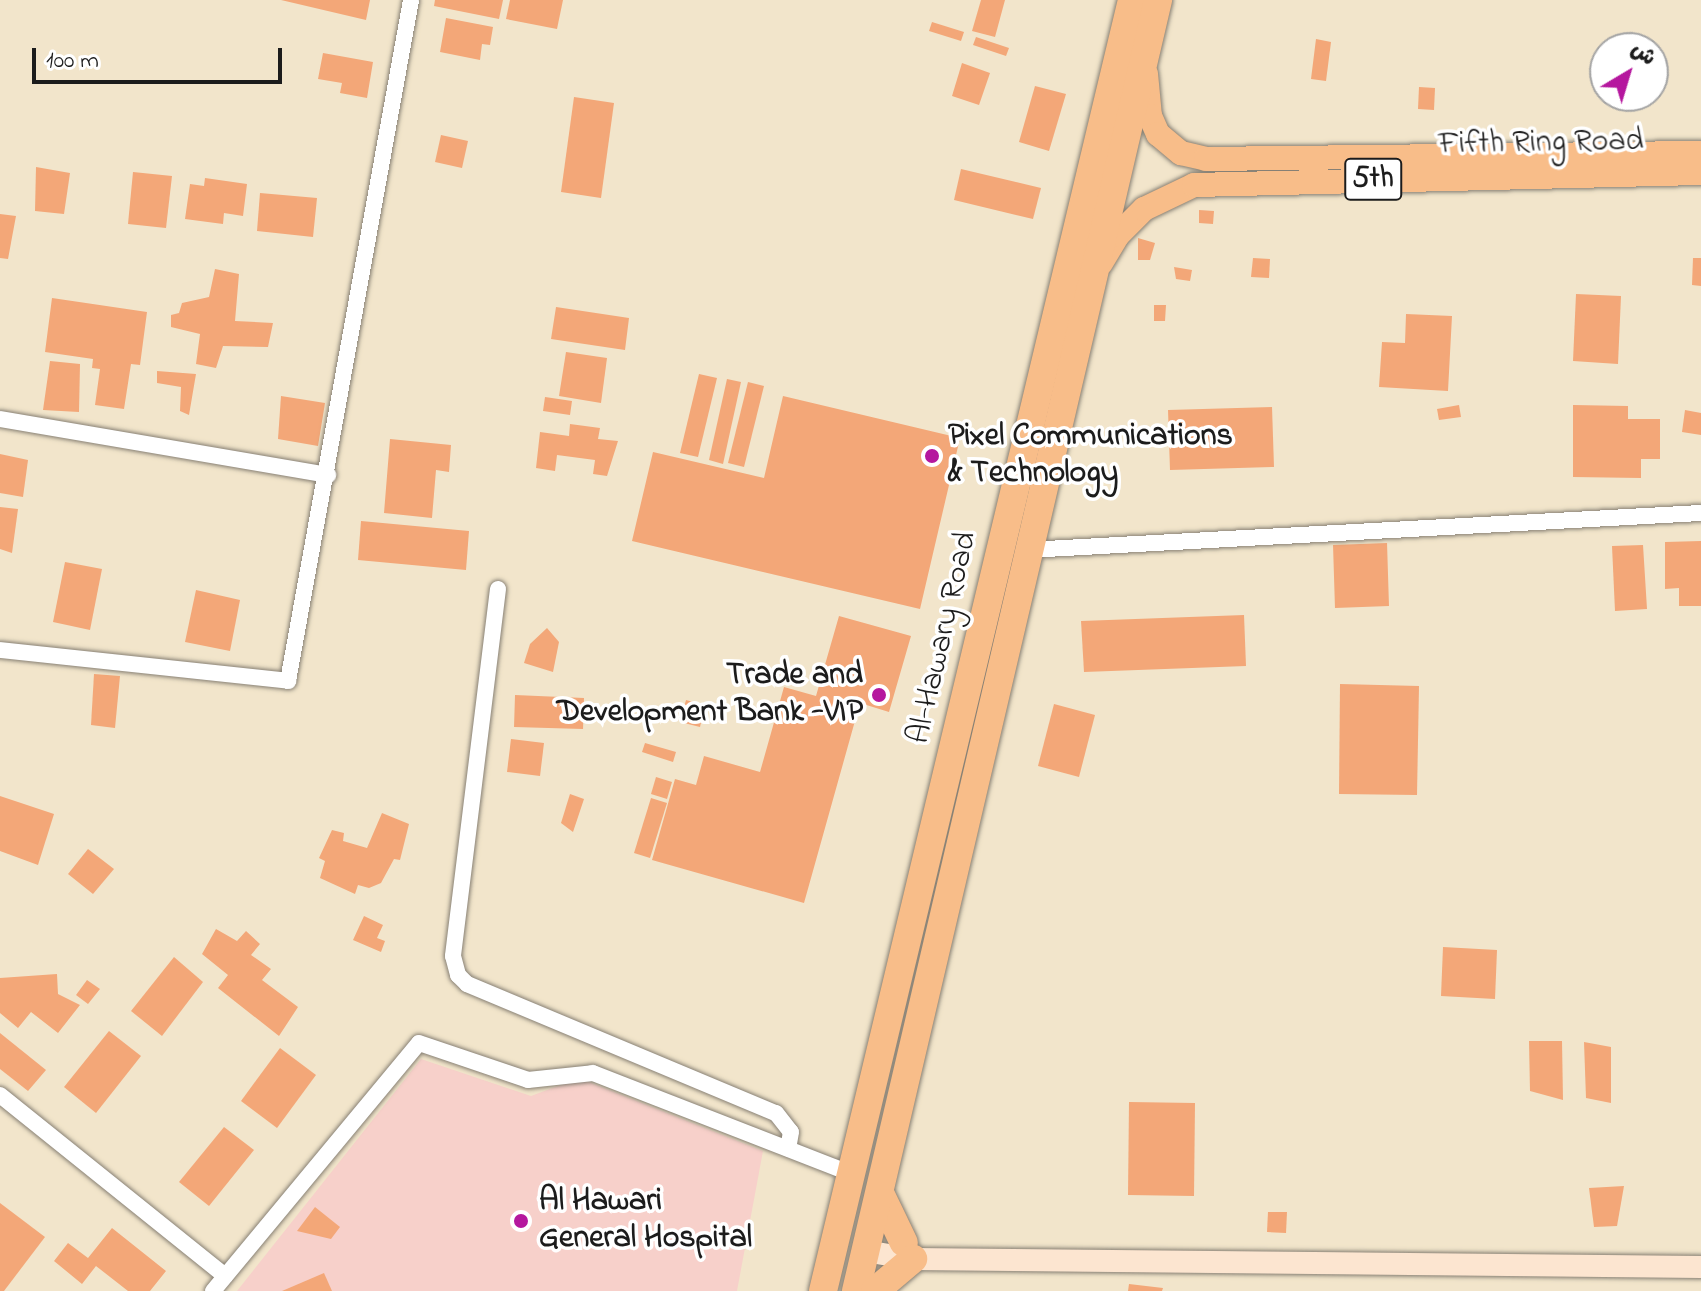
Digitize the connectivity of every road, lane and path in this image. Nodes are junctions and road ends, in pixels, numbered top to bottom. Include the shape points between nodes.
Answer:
1 (411, 0) edge
2 (1132, 0) edge
3 (1158, 0) edge
4 (1145, 55) junction
5 (1701, 153) edge
6 (1701, 173) edge
7 (1093, 284) junction
8 (0, 419) edge
9 (328, 475) junction
10 (1701, 513) edge
11 (1028, 550) junction
12 (498, 589) dead end
13 (0, 650) edge
14 (967, 688) junction
15 (994, 695) junction
16 (0, 1095) edge
17 (788, 1149) junction
18 (850, 1173) junction
19 (880, 1193) junction
20 (868, 1242) junction
21 (915, 1253) junction
22 (1701, 1267) edge
23 (225, 1276) junction
24 (213, 1291) edge
25 (823, 1291) edge
26 (856, 1291) edge
27 (875, 1291) edge

1 - 9 street
2 - 14 highway, Al-Hawary Road
3 - 4 highway, Al-Hawary Road
4 - 5 main road, 5th via 1153,125 1171,148 1191,157
4 - 7 highway, Al-Hawary Road
6 - 7 main road, Fifth Ring Road / 5th via 1194,185 1160,199 1130,221 1108,250
7 - 11 highway, Al-Hawary Road
8 - 9 street
9 - 13 street via 288,681
10 - 11 street
11 - 15 highway, Al-Hawary Road
12 - 17 street via 453,956 458,975 467,984 776,1113 791,1132
14 - 15 highway
14 - 18 highway, Al-Hawary Road
15 - 19 highway, Al-Hawary Road
16 - 23 street
17 - 18 street
17 - 23 street via 593,1073 528,1080 419,1043
18 - 25 highway, Al-Hawary Road
19 - 20 highway, Al-Hawary Road
19 - 21 highway
20 - 21 main road
20 - 26 highway, Al-Hawary Road
21 - 22 main road
21 - 27 highway
23 - 24 street

